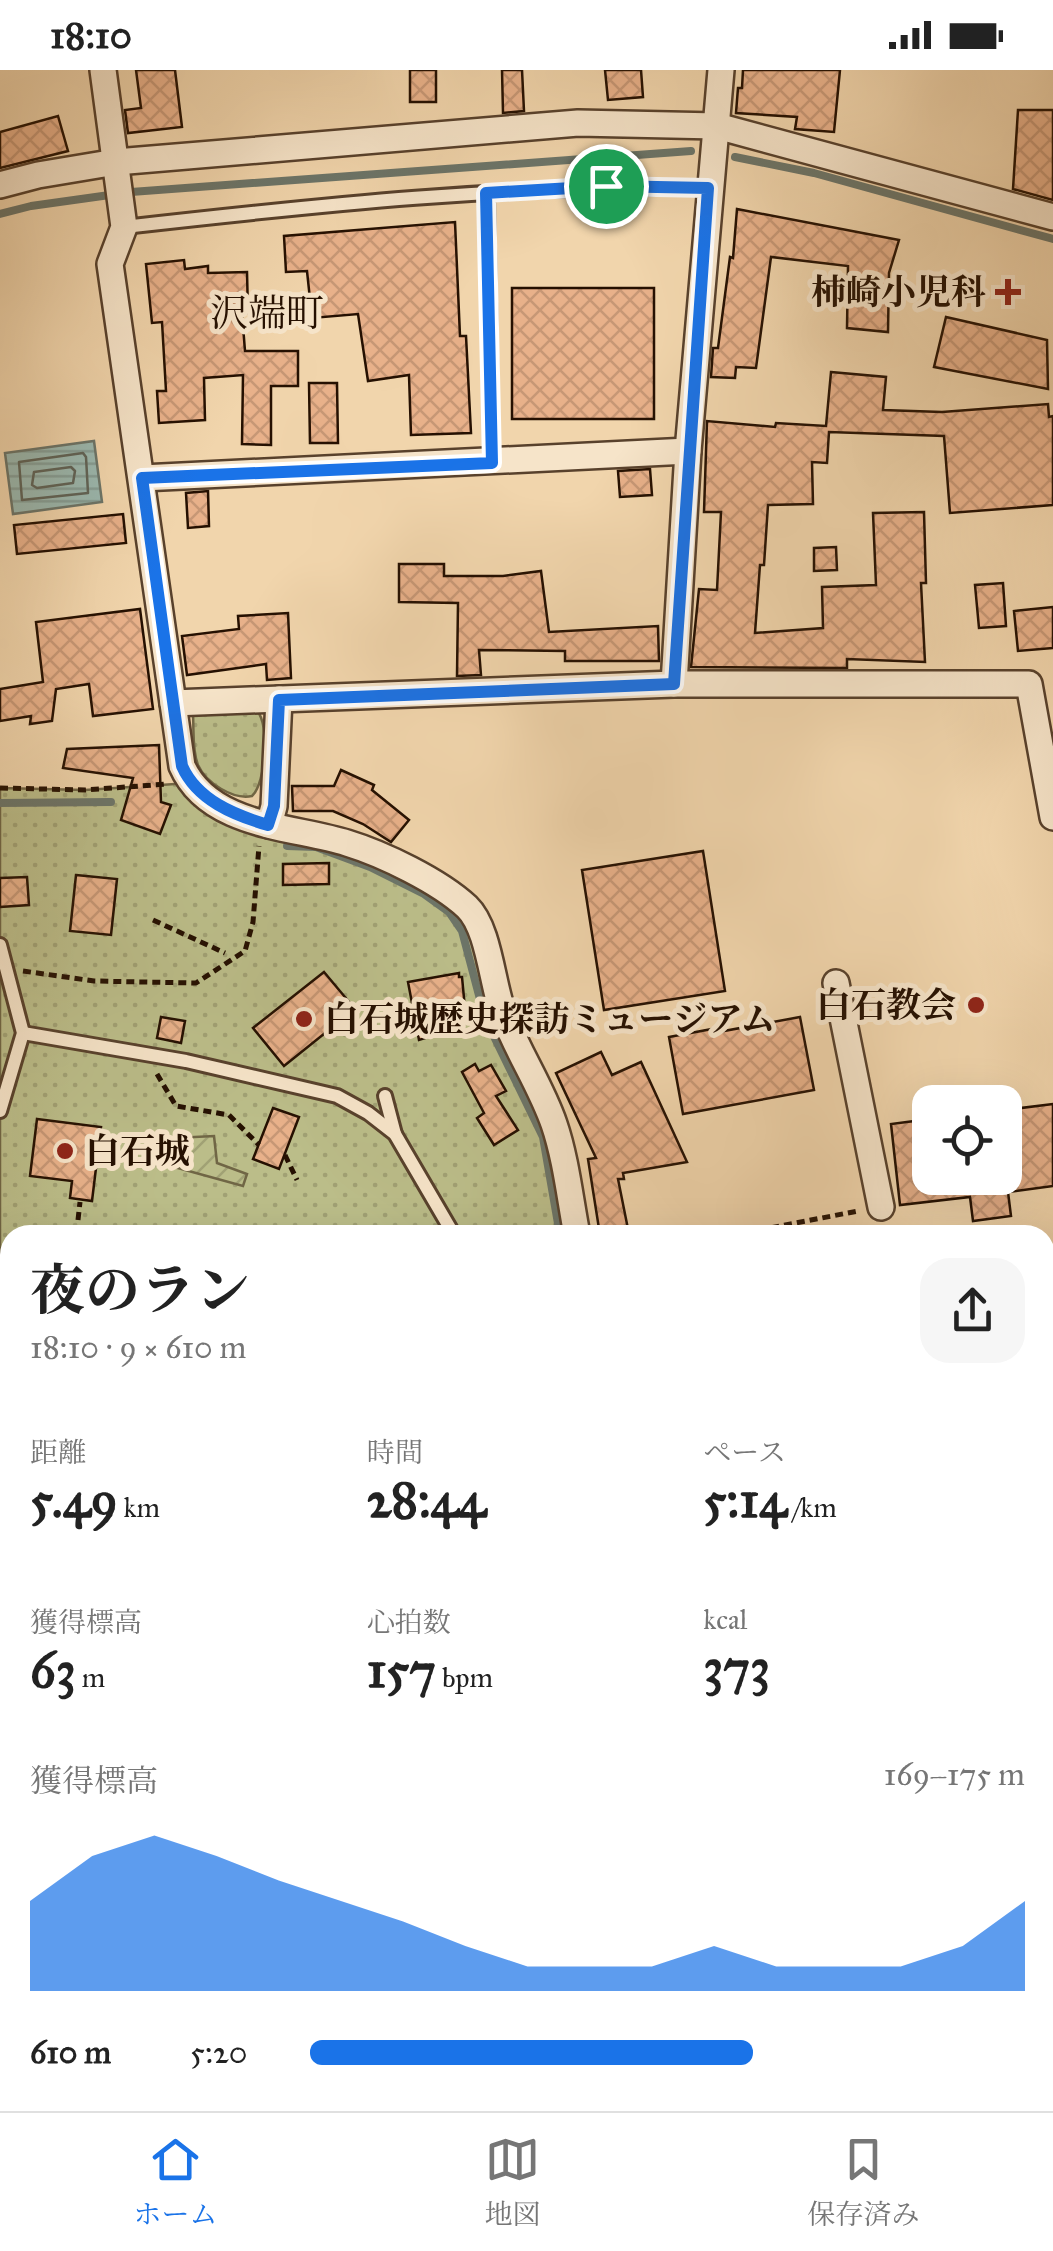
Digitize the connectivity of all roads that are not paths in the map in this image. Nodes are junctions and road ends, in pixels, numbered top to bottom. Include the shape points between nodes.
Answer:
1 (102, 70) edge
2 (721, 70) edge
3 (717, 126) junction
4 (117, 166) junction
5 (0, 186) edge
6 (708, 188) junction
7 (486, 193) junction
8 (1053, 216) edge
9 (124, 217) junction
10 (688, 451) junction
11 (492, 463) junction
12 (142, 478) junction
13 (674, 684) junction
14 (279, 700) junction
15 (173, 703) junction
16 (1053, 817) edge
17 (264, 835) junction
18 (0, 945) edge
19 (836, 983) dead end
20 (24, 1034) junction
21 (385, 1096) dead end
22 (0, 1111) edge
23 (395, 1134) junction
24 (880, 1207) road end
25 (448, 1225) edge
26 (575, 1225) edge

1 - 4 street
2 - 3 street
3 - 4 street via 578,123
3 - 6 street
3 - 8 street
4 - 5 street
4 - 9 street
6 - 7 lane
6 - 10 street
7 - 9 lane
7 - 11 lane
9 - 12 street via 110,264
10 - 11 street
10 - 13 street
11 - 12 street
12 - 15 street
13 - 14 street
13 - 16 street via 1029,684
14 - 15 street
14 - 17 street via 274,806
15 - 17 street via 190,782
17 - 26 street via 349,843 402,865 471,911 503,1013 554,1124
18 - 20 lane
19 - 24 street
20 - 22 lane
20 - 23 lane via 337,1096
21 - 23 lane
23 - 25 lane

